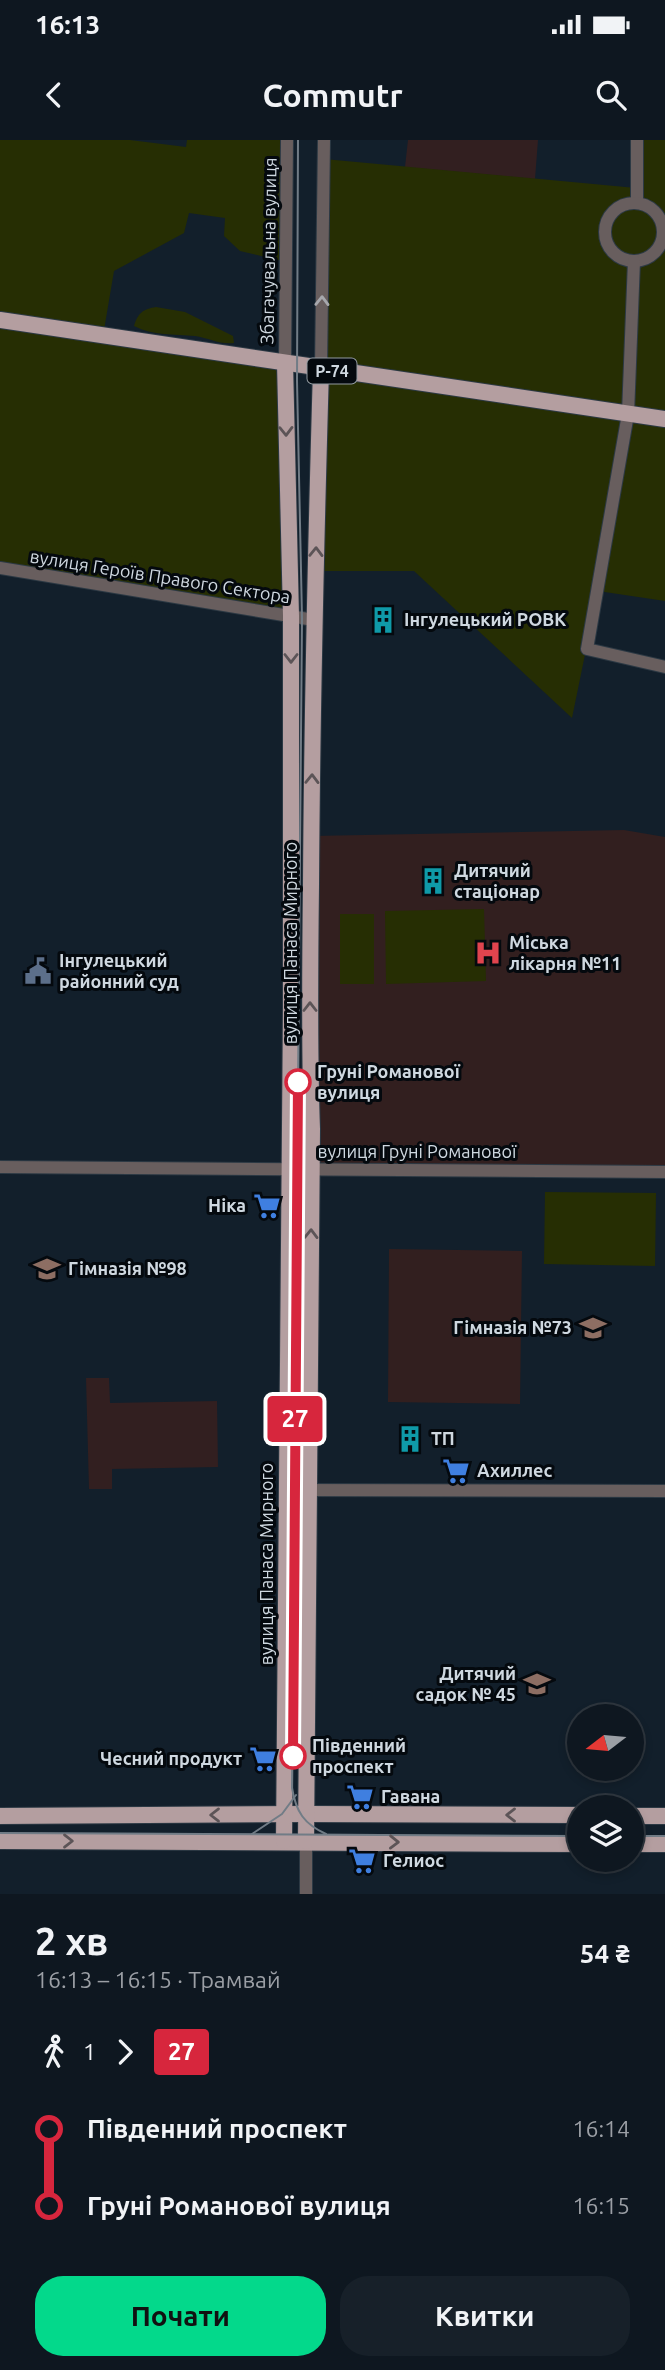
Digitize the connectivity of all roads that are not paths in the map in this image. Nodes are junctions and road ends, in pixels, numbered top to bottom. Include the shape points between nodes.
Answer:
1 (288, 140) edge
2 (324, 140) edge
3 (637, 140) edge
4 (637, 204) junction
5 (634, 261) junction
6 (0, 320) edge
7 (285, 363) junction
8 (321, 369) junction
9 (628, 414) junction
10 (665, 419) edge
11 (0, 568) edge
12 (291, 616) junction
13 (314, 620) junction
14 (665, 667) edge
15 (0, 1167) edge
16 (289, 1168) junction
17 (312, 1168) junction
18 (665, 1172) edge
19 (286, 1490) junction
20 (308, 1490) junction
21 (665, 1491) edge
22 (284, 1814) junction
23 (306, 1814) junction
24 (567, 1815) edge
25 (0, 1816) edge
26 (644, 1816) edge
27 (665, 1816) edge
28 (0, 1841) edge
29 (284, 1841) junction
30 (306, 1841) junction
31 (567, 1844) edge
32 (644, 1844) edge
33 (665, 1844) edge
34 (306, 1894) edge

1 - 7 street, Збагачувальна вулиця
8 -> 2 street
3 - 4 street
4 - 5 street via 659,217 663,235 653,254
4 - 5 street via 616,210 605,231 615,254
5 - 9 street
6 - 7 main road, Р-74
7 - 8 main road, Р-74
7 -> 12 main road, вулиця Панаса Мирного
8 - 9 main road, Р-74
13 -> 8 main road, вулиця Панаса Мирного
9 - 10 main road, Р-74
9 - 14 street via 587,649
11 - 12 street, вулиця Героїв Правого Сектора
12 - 13 street, вулиця Героїв Правого Сектора
12 -> 16 main road, вулиця Панаса Мирного
17 -> 13 main road, вулиця Панаса Мирного
15 - 16 street, вулиця Груні Романової
16 - 17 street, вулиця Груні Романової
16 - 19 main road, вулиця Панаса Мирного
17 - 18 street, вулиця Груні Романової
20 -> 17 main road, вулиця Панаса Мирного
19 - 20 street
19 - 22 main road, вулиця Панаса Мирного
20 - 21 street
20 - 23 main road, вулиця Панаса Мирного
22 - 23 main road
22 -> 25 main road
22 - 29 main road, вулиця Панаса Мирного
24 -> 23 main road
23 - 30 main road, вулиця Панаса Мирного
26 - 27 main road
28 -> 29 main road
29 - 30 main road
30 -> 31 main road
30 - 34 street, вулиця Панаса Мирного
32 - 33 main road

